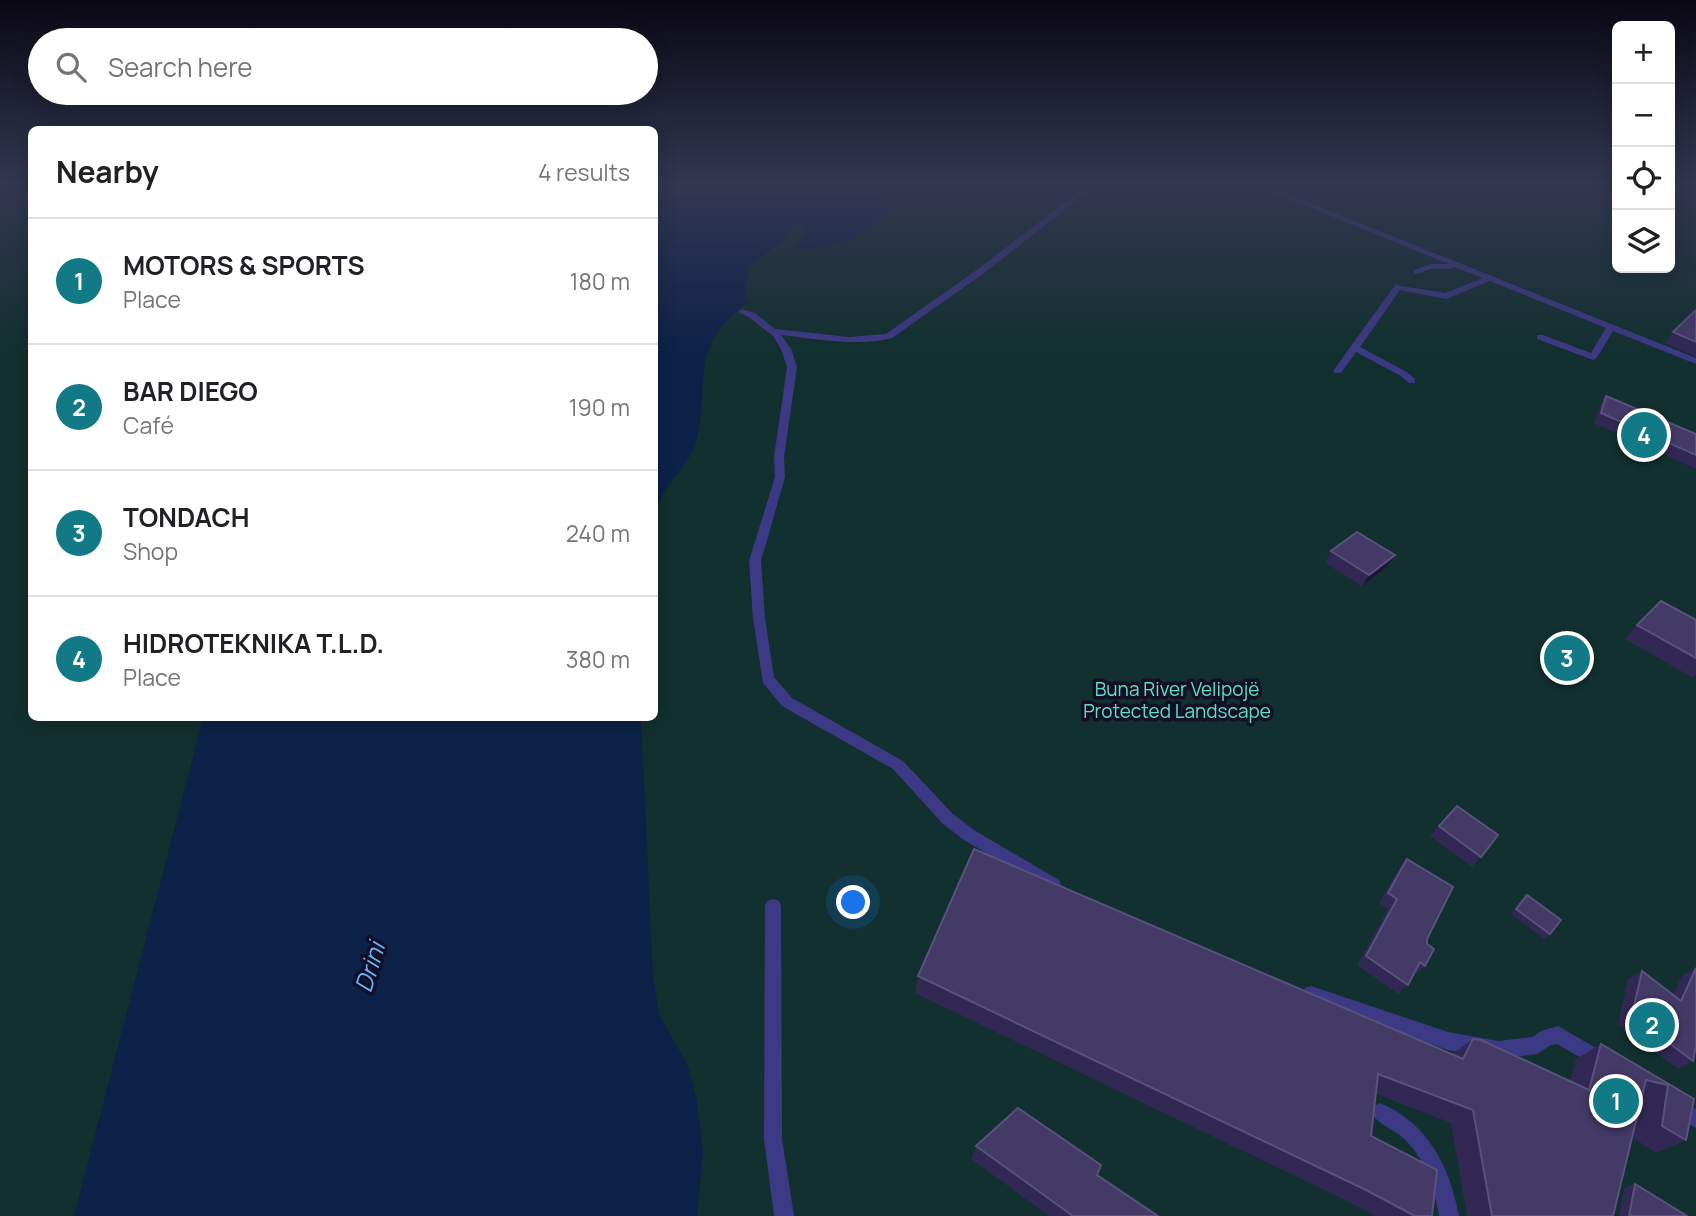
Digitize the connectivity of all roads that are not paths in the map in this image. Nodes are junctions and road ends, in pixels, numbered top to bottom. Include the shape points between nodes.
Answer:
1 (1020, 239) edge
2 (1398, 239) edge
3 (1461, 269) junction
4 (1417, 272) dead end
5 (1488, 279) junction
6 (742, 312) dead end
7 (1611, 328) junction
8 (772, 331) junction
9 (1540, 337) dead end
10 (1356, 348) junction
11 (1696, 361) edge
12 (1338, 371) dead end
13 (1412, 381) dead end
14 (1070, 894) edge
15 (774, 906) dead end
16 (1296, 989) edge
17 (1614, 1069) edge
18 (1661, 1098) edge
19 (1380, 1112) dead end
20 (1696, 1119) edge
21 (784, 1216) edge
22 (1449, 1216) edge

1 - 8 lane via 887,336 849,340
2 - 3 lane
3 - 4 lane via 1435,265
3 - 5 lane
5 - 7 lane
5 - 10 lane via 1452,295 1398,287
6 - 8 lane
7 - 9 lane via 1594,357
7 - 11 lane
8 - 14 lane via 792,367 780,477 755,561 768,678 787,702 898,765 969,835
10 - 12 lane
10 - 13 lane
15 - 21 lane via 773,1139
16 - 17 lane via 1448,1041 1498,1051 1537,1045 1558,1035
18 - 20 lane
19 - 22 lane via 1409,1130 1424,1147 1444,1184

